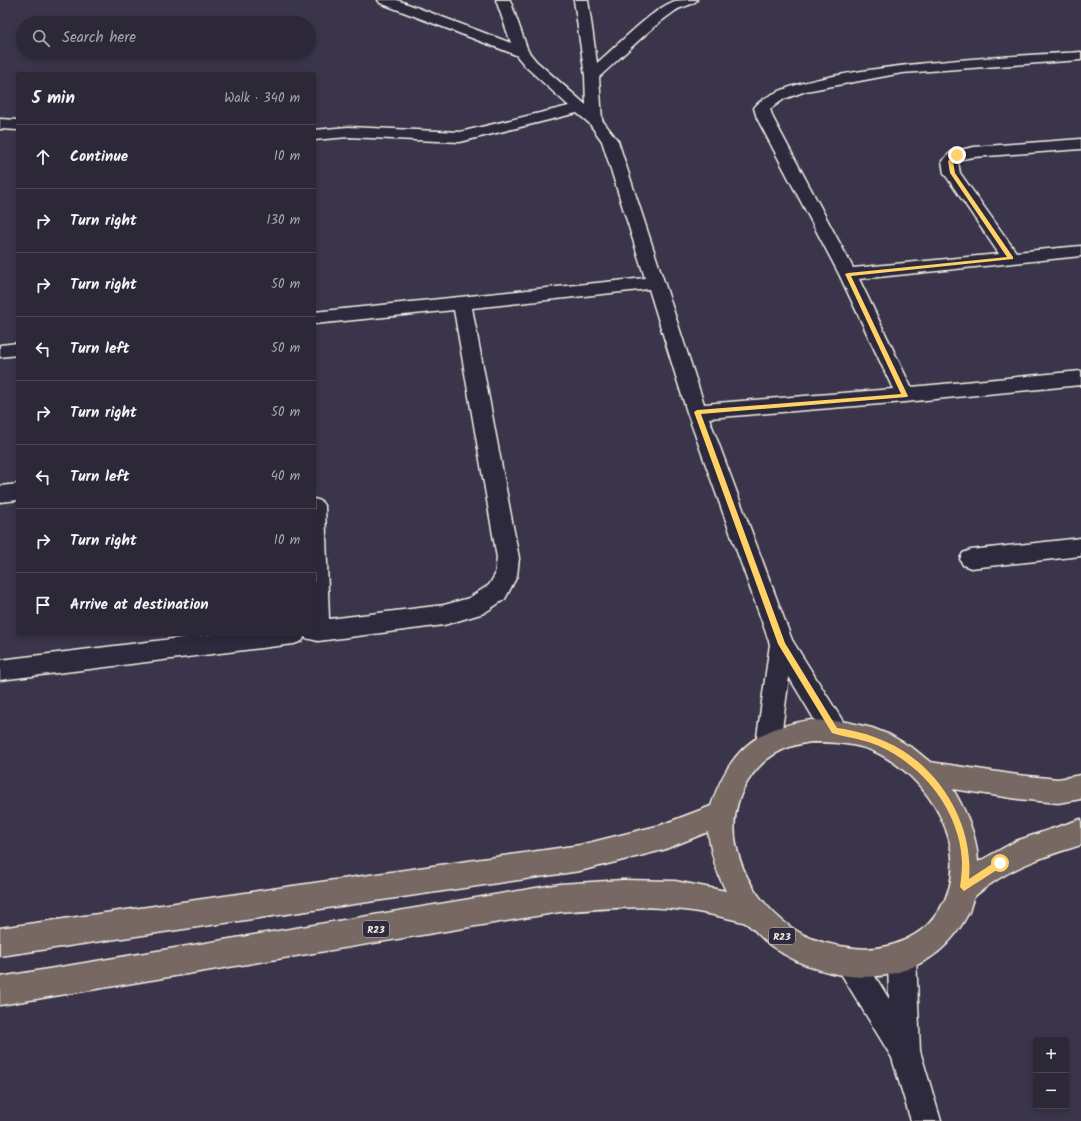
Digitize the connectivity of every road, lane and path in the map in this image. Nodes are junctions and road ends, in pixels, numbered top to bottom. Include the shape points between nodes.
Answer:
1 (385, 0) edge
2 (502, 0) edge
3 (581, 0) edge
4 (690, 0) edge
5 (521, 52) junction
6 (1081, 56) edge
7 (592, 76) junction
8 (579, 108) junction
9 (594, 120) junction
10 (0, 124) edge
11 (16, 125) edge
12 (316, 135) edge
13 (1081, 144) edge
14 (1081, 251) edge
15 (1011, 258) junction
16 (848, 274) junction
17 (655, 283) junction
18 (462, 302) junction
19 (316, 318) edge
20 (16, 349) edge
21 (0, 351) edge
22 (1081, 378) edge
23 (905, 396) junction
24 (697, 412) junction
25 (16, 492) edge
26 (0, 494) edge
27 (1081, 547) edge
28 (971, 559) dead end
29 (316, 631) edge
30 (278, 636) edge
31 (782, 644) junction
32 (0, 670) edge
33 (835, 730) junction
34 (768, 744) junction
35 (924, 773) junction
36 (1081, 787) edge
37 (721, 815) junction
38 (1081, 832) edge
39 (964, 887) junction
40 (753, 910) junction
41 (0, 942) edge
42 (902, 957) junction
43 (850, 962) junction
44 (0, 991) edge
45 (905, 1052) junction
46 (926, 1121) edge

1 - 5 street
2 - 5 street
3 - 7 street
4 - 7 street via 673,6 657,17
5 - 8 street via 530,64
6 - 16 street via 902,68 803,87 768,102 762,108 765,118
7 - 9 street
8 - 9 street
8 - 12 street via 460,137 348,132
9 - 17 street via 610,141
10 - 11 street
13 - 15 street via 974,152 957,155 950,161 952,173
14 - 15 street
15 - 16 street
16 - 23 street
17 - 18 street
17 - 24 street
18 - 19 street
18 - 29 street via 508,558 506,576 497,592 476,606 444,615
20 - 21 street
22 - 23 street
23 - 24 street
24 - 31 street
25 - 26 street
27 - 28 street
30 - 32 street
31 - 33 street
31 - 34 street
33 - 34 main road, R23 via 788,735
33 - 35 main road, R23 via 859,735 882,744 904,756
34 - 37 main road, R23 via 751,757 736,774 726,793
35 - 36 main road via 1058,791
35 - 39 main road, R23 via 941,792 963,838 966,863
37 - 40 main road, R23 via 721,839 726,863 737,887
37 - 41 main road via 663,837 580,858
38 - 39 main road via 1025,850
39 - 42 main road, R23 via 956,910 943,929 924,946
40 - 43 main road, R23 via 772,930 796,946 822,956
40 - 44 main road, R23 via 675,895 623,894 560,898
42 - 43 main road, R23 via 877,963
42 - 45 street
43 - 45 street
45 - 46 street

